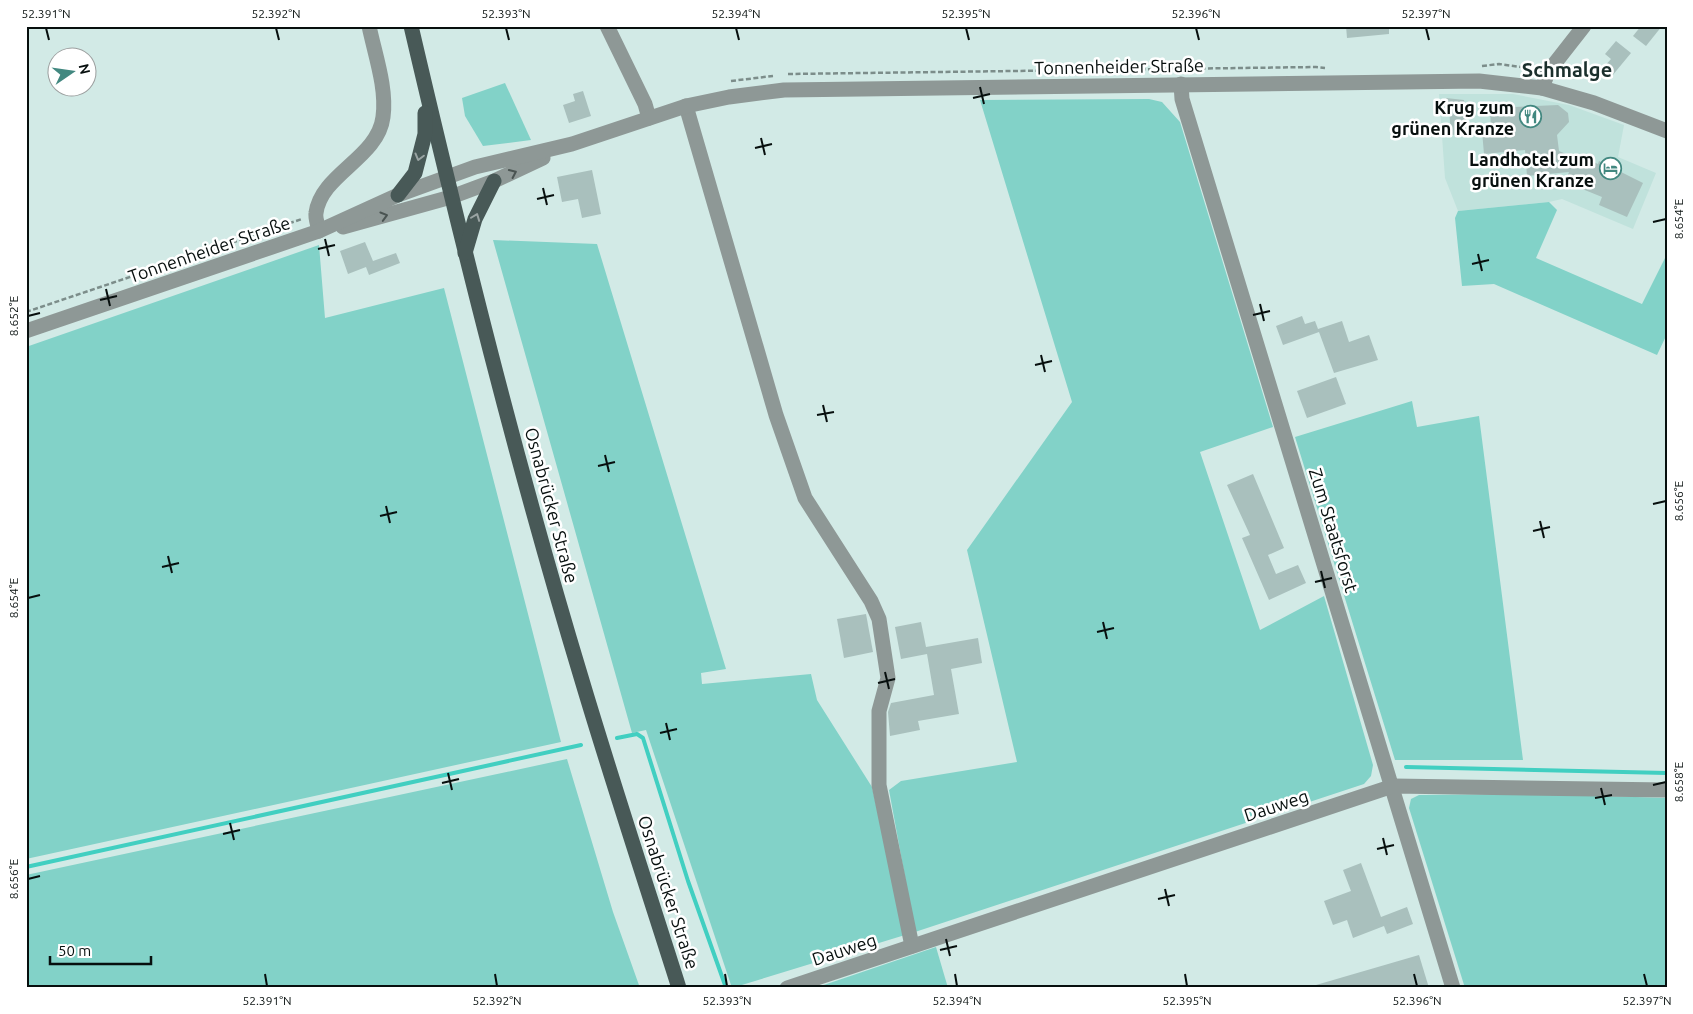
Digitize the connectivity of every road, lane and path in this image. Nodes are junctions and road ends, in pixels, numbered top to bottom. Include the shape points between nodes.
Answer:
1 (369, 26) edge
2 (410, 26) edge
3 (607, 26) edge
4 (1584, 26) edge
5 (1181, 84) junction
6 (1542, 88) junction
7 (426, 92) junction
8 (686, 106) junction
9 (649, 118) junction
10 (1667, 131) edge
11 (572, 144) junction
12 (446, 176) junction
13 (494, 182) junction
14 (398, 195) junction
15 (451, 197) junction
16 (316, 214) junction
17 (319, 231) junction
18 (465, 254) junction
19 (26, 312) edge
20 (26, 331) edge
21 (1393, 786) junction
22 (1667, 790) edge
23 (912, 946) junction
24 (679, 988) edge
25 (787, 988) edge
26 (1453, 988) edge

1 - 16 street via 383,99 381,126 370,145 319,200
2 - 7 main road, Osnabrücker Straße
3 - 9 street
4 - 6 street via 1548,72
5 - 6 street, Tonnenheider Straße via 1479,82
5 - 8 street, Tonnenheider Straße via 784,90
5 - 21 street, Zum Staatsforst via 1182,99
6 - 10 street, Tonnenheider Straße via 1594,103
7 - 12 main road, Osnabrücker Straße
7 -> 14 main road, Tonnenheider Straße via 425,134 415,172
8 - 9 street, Tonnenheider Straße
8 - 23 street via 776,415 805,498 871,601 879,619 888,678 879,711 879,785
9 - 11 street, Tonnenheider Straße
11 - 12 street, Tonnenheider Straße
13 -> 11 street, Tonnenheider Straße
12 - 14 street, Tonnenheider Straße
12 - 15 main road, Osnabrücker Straße
13 - 15 street, Tonnenheider Straße
18 -> 13 main road via 475,219
14 - 17 street, Tonnenheider Straße
17 -> 15 street, Tonnenheider Straße via 349,226
15 - 18 main road, Osnabrücker Straße
16 - 17 street
16 - 19 path
17 - 20 street, Tonnenheider Straße
18 - 24 main road, Osnabrücker Straße via 580,676
21 - 22 street, Dauweg
21 - 23 street, Dauweg
21 - 26 street, Zum Staatsforst
23 - 25 street, Dauweg

